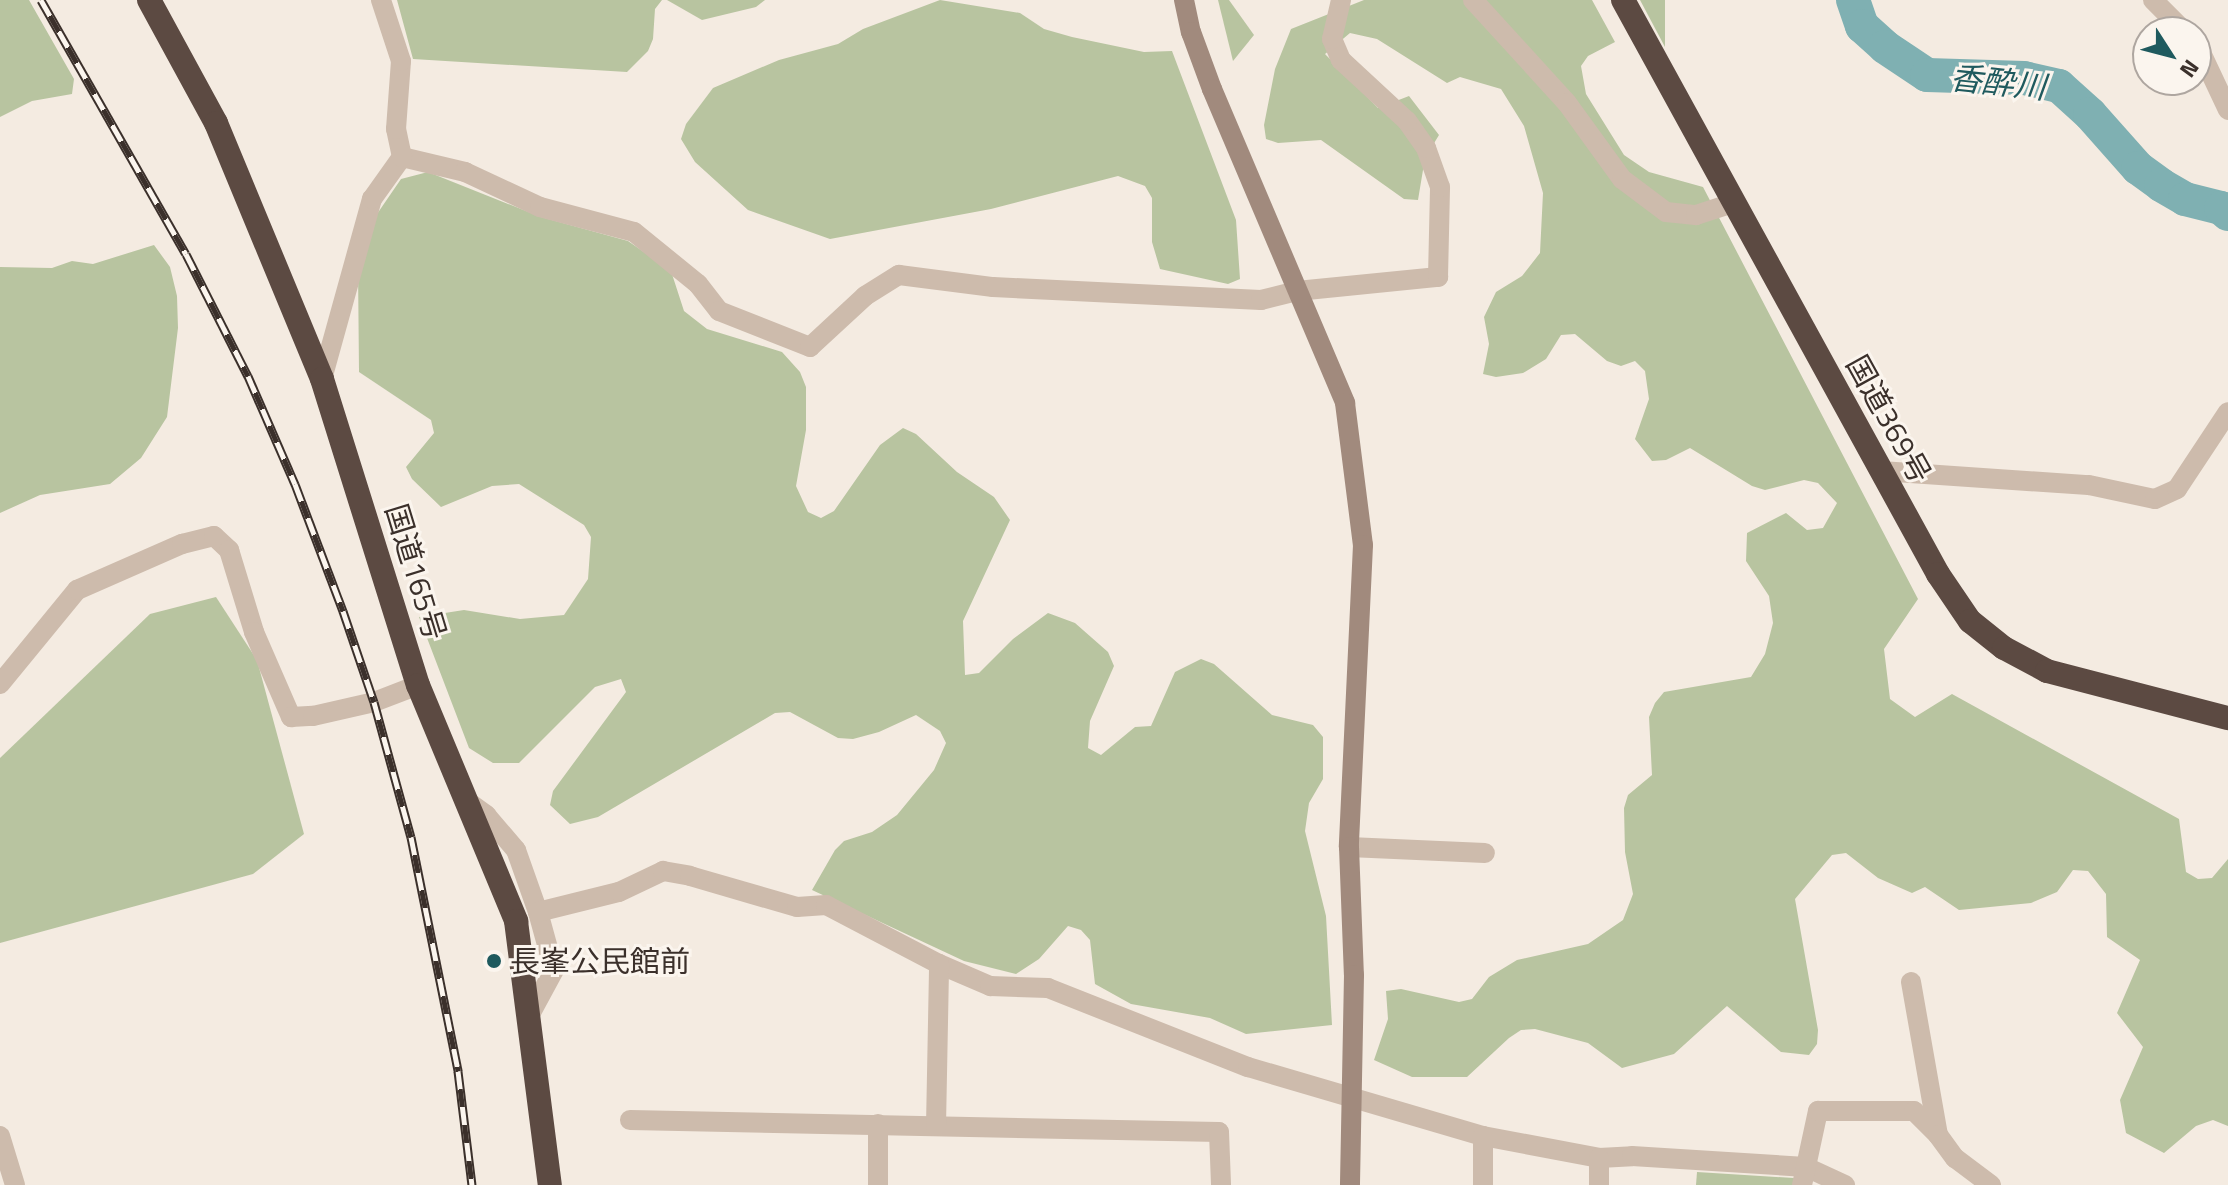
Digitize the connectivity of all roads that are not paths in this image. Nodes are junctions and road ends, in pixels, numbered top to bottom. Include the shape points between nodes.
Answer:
1 (149, 0) edge
2 (381, 0) edge
3 (1184, 0) edge
4 (1341, 0) edge
5 (1473, 0) edge
6 (1623, 0) edge
7 (2153, 0) edge
8 (2169, 16) edge
9 (2212, 76) edge
10 (2228, 110) edge
11 (402, 157) junction
12 (1732, 203) junction
13 (1297, 291) junction
14 (322, 379) junction
15 (2228, 412) edge
16 (1881, 471) junction
17 (0, 684) edge
18 (418, 685) junction
19 (2228, 718) edge
20 (467, 801) junction
21 (1349, 847) junction
22 (1485, 853) dead end
23 (538, 912) junction
24 (939, 964) junction
25 (1911, 982) dead end
26 (528, 1018) junction
27 (1352, 1095) junction
28 (630, 1120) dead end
29 (878, 1124) junction
30 (936, 1126) junction
31 (1938, 1135) junction
32 (0, 1136) edge
33 (1483, 1136) junction
34 (1599, 1158) junction
35 (1804, 1176) edge
36 (15, 1185) edge
37 (550, 1185) edge
38 (878, 1185) edge
39 (1221, 1185) edge
40 (1350, 1185) edge
41 (1483, 1185) edge
42 (1599, 1185) edge
43 (1845, 1185) edge
44 (1991, 1185) edge

1 - 14 highway, 国道165号 via 216,123
2 - 11 street via 401,61 396,129
3 - 13 street via 1212,89
4 - 13 street via 1332,39 1341,60 1407,121 1426,148 1440,187 1438,277
5 - 12 street via 1567,103 1622,179 1666,212 1696,215
6 - 12 highway, 国道369号
7 - 8 street
9 - 10 street
11 - 13 street via 465,172 540,207 634,232 698,284 719,311 810,347 865,296 899,275 993,287 1261,300
11 - 14 street via 372,199
12 - 16 highway, 国道369号
13 - 21 street via 1345,403 1363,545
14 - 18 highway, 国道165号
15 - 16 street via 2177,489 2155,499 2089,485
16 - 19 highway, 国道369号 via 1954,598 1970,621 2004,648 2047,671
17 - 18 street via 77,590 182,544 214,536 229,550 254,632 291,717 374,702
18 - 20 highway, 国道165号
20 - 23 street via 516,850
20 - 26 highway, 国道165号 via 516,921
21 - 22 street
21 - 27 street
23 - 24 street via 619,892 663,871 797,907 826,905
23 - 26 street via 554,970
24 - 27 street via 990,986 1048,988 1248,1067
24 - 30 street
25 - 31 street
26 - 37 highway, 国道165号
27 - 33 street
27 - 40 street
28 - 29 street
29 - 30 street
29 - 38 street
30 - 39 street via 1219,1132
31 - 35 street via 1914,1111 1818,1111
31 - 44 street via 1955,1158
32 - 36 street
33 - 34 street
33 - 41 street
34 - 35 street via 1632,1156
34 - 42 street
35 - 43 street

